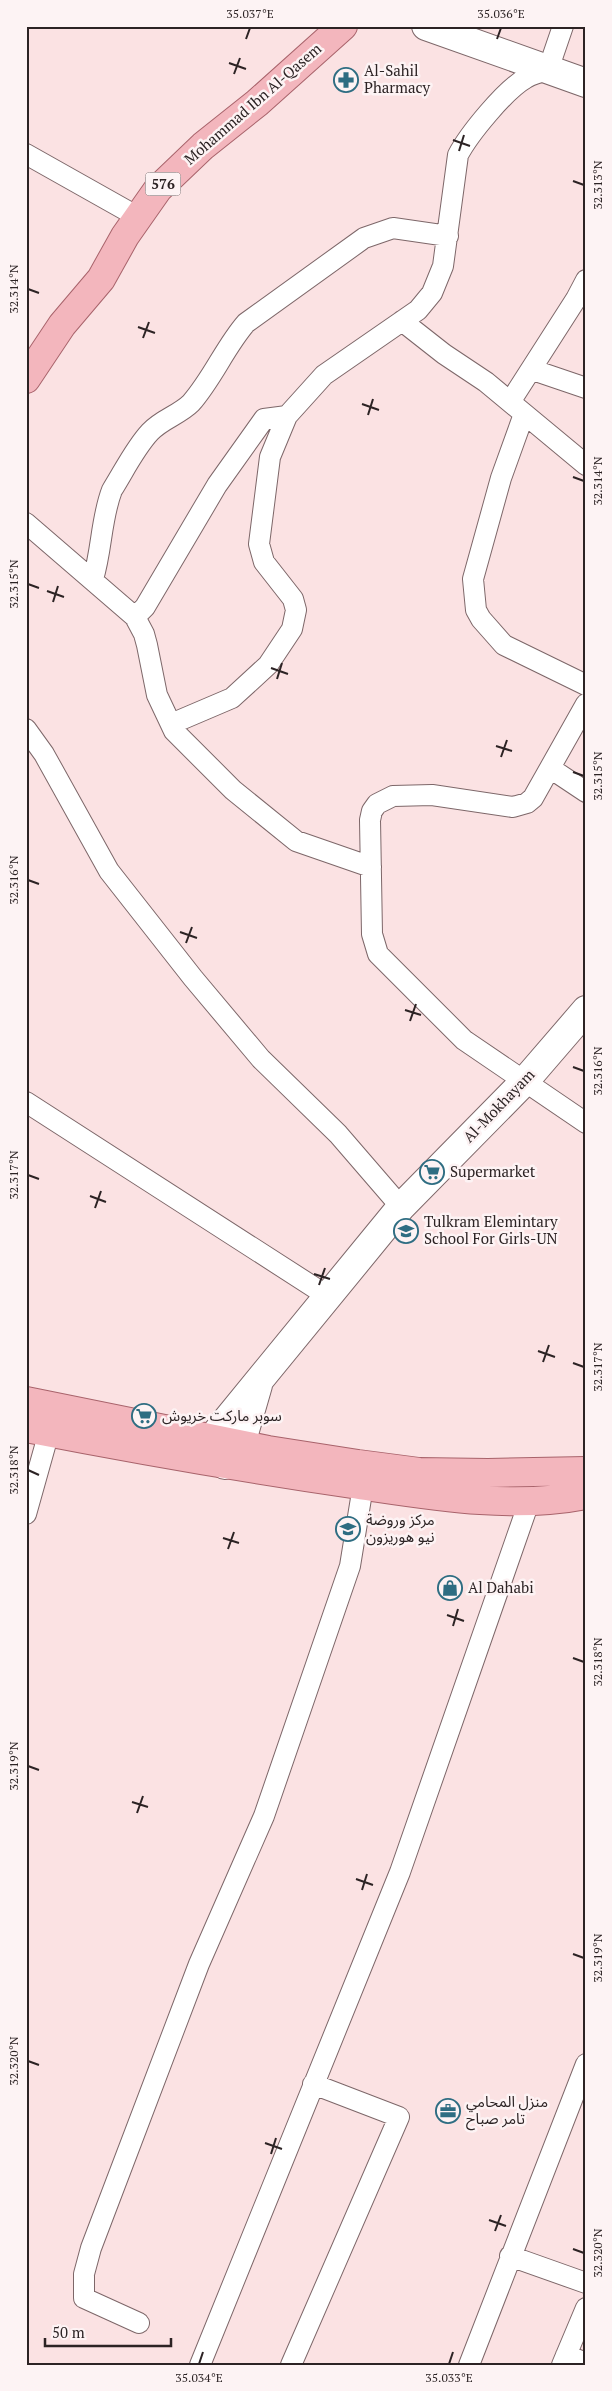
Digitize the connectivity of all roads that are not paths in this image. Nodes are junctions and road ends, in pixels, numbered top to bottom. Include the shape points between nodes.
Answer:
1 (343, 26) edge
2 (426, 26) edge
3 (563, 26) edge
4 (548, 70) junction
5 (586, 83) edge
6 (26, 154) edge
7 (138, 217) junction
8 (448, 236) junction
9 (586, 280) edge
10 (581, 302) edge
11 (402, 321) junction
12 (532, 370) junction
13 (26, 379) edge
14 (586, 388) edge
15 (517, 408) junction
16 (287, 416) junction
17 (586, 465) edge
18 (26, 523) edge
19 (93, 580) junction
20 (135, 617) junction
21 (586, 685) edge
22 (586, 704) edge
23 (171, 724) junction
24 (26, 728) edge
25 (550, 768) junction
26 (586, 792) edge
27 (371, 867) junction
28 (586, 1010) edge
29 (524, 1082) junction
30 (26, 1102) edge
31 (586, 1123) edge
32 (401, 1207) junction
33 (329, 1297) junction
34 (258, 1385) junction
35 (26, 1401) edge
36 (37, 1430) edge
37 (212, 1438) junction
38 (233, 1455) junction
39 (586, 1471) edge
40 (363, 1486) junction
41 (586, 1495) edge
42 (529, 1502) junction
43 (586, 1506) edge
44 (26, 1514) edge
45 (586, 2064) edge
46 (313, 2084) junction
47 (510, 2256) junction
48 (586, 2283) edge
49 (586, 2308) edge
50 (139, 2323) dead end
51 (564, 2360) edge
52 (586, 2363) edge
53 (200, 2365) edge
54 (291, 2365) edge
55 (469, 2365) edge

1 - 7 main road, Mohammad Ibn Al-Qasem / 576 via 203,146 158,189
2 - 4 street
3 - 4 street
4 - 5 street
4 - 8 street via 517,84 464,143 456,166
6 - 7 street
7 - 13 main road, Mohammad Ibn Al-Qasem / 576 via 100,279 62,326
8 - 11 street via 443,266 432,293 418,310
8 - 19 street via 393,228 364,238 246,324 191,402 151,431 112,490
9 - 10 street
10 - 12 street
11 - 15 street
11 - 16 street via 324,375
12 - 14 street
12 - 15 street
15 - 17 street
15 - 21 street via 473,579 476,610 504,644
16 - 20 street via 264,419 217,485 145,607
16 - 23 street via 268,468 259,544 264,562 293,600 295,621 268,665 232,698
18 - 19 street
19 - 20 street
20 - 23 street via 144,634 157,695
22 - 25 street
23 - 27 street via 233,790 296,841
24 - 32 street via 44,754 109,871 261,1059 338,1134
25 - 26 street
25 - 27 street via 532,798 520,806 432,795 384,799 372,811 370,820
27 - 29 street via 372,934 378,954 464,1040
28 - 29 street, Al-Mokhayam
29 - 31 street
29 - 32 street, Al-Mokhayam
30 - 33 street
32 - 33 street, Al-Mokhayam
33 - 34 street, Al-Mokhayam
34 - 37 street, Al-Mokhayam
34 - 38 street
35 - 37 main road
36 - 38 main road
36 - 44 street
37 - 38 main road
38 - 39 main road via 419,1472
38 - 40 main road
40 - 42 main road via 435,1496
40 - 50 street via 350,1566 264,1816 199,1964 84,2274 84,2298
41 - 42 main road
42 - 43 main road
42 - 46 street via 400,1872
45 - 47 street
46 - 53 street
46 - 54 street via 399,2118
47 - 48 street
47 - 55 street
49 - 51 street
51 - 52 street

